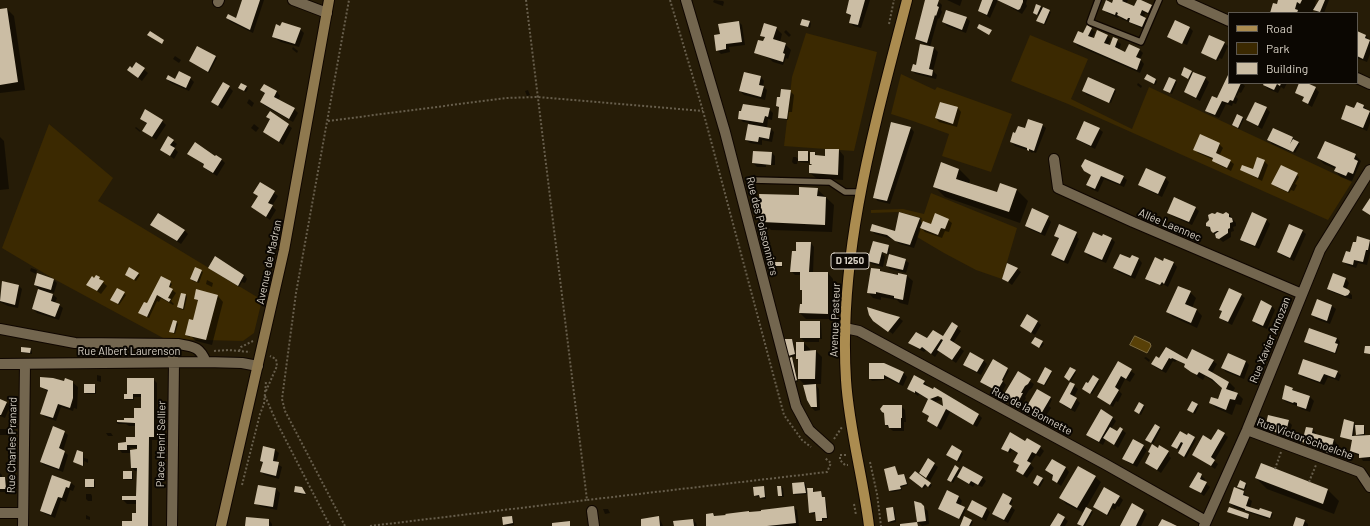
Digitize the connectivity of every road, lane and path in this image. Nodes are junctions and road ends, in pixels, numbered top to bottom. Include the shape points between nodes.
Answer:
1 (293, 0) edge
2 (329, 0) edge
3 (349, 0) edge
4 (526, 0) edge
5 (670, 0) edge
6 (686, 0) edge
7 (906, 0) edge
8 (1098, 0) edge
9 (1159, 0) edge
10 (1182, 0) edge
11 (327, 13) junction
12 (1228, 21) edge
13 (1358, 78) edge
14 (1370, 84) edge
15 (538, 97) junction
16 (704, 111) junction
17 (328, 121) junction
18 (1054, 158) dead end
19 (1370, 170) edge
20 (752, 180) dead end
21 (861, 192) junction
22 (1302, 294) junction
23 (845, 328) junction
24 (0, 329) edge
25 (160, 344) junction
26 (206, 362) junction
27 (174, 363) junction
28 (0, 364) edge
29 (25, 364) junction
30 (258, 366) junction
31 (842, 426) dead end
32 (1247, 430) junction
33 (1284, 444) junction
34 (829, 448) joint
35 (814, 450) dead end
36 (820, 454) dead end
37 (846, 455) dead end
38 (1319, 456) junction
39 (869, 458) dead end
40 (848, 465) dead end
41 (1275, 469) dead end
42 (1309, 482) dead end
43 (1370, 487) edge
44 (242, 488) dead end
45 (587, 500) junction
46 (592, 511) dead end
47 (0, 513) edge
48 (24, 513) junction
49 (1205, 524) edge
50 (24, 526) edge
51 (172, 526) edge
52 (221, 526) edge
53 (330, 526) edge
54 (345, 526) edge
55 (370, 526) edge
56 (594, 526) edge
57 (869, 526) edge
58 (881, 526) edge

1 - 11 street
2 - 11 main road, Avenue de Madran
3 - 17 path
4 - 15 path
5 - 16 path
6 - 34 street, Rue des Poissonniers via 726,132 796,406 809,430
7 - 21 main road, Avenue Pasteur / D 1250
8 - 9 lane via 1090,22 1141,42
10 - 12 street
11 - 30 main road, Avenue de Madran via 284,250
13 - 14 street
15 - 16 path
15 - 17 path via 506,98
15 - 45 path
16 - 35 path via 784,415 802,440
17 - 54 path via 296,293 282,399 285,411
18 - 22 street, Allée Laennec via 1058,188
19 - 22 street, Rue Xavier Arnozan via 1320,250
20 - 21 lane via 830,182 845,192
21 - 23 main road, Avenue Pasteur / D 1250 via 850,264
22 - 32 street, Rue Xavier Arnozan
23 - 49 street, Rue de la Bonnette via 859,332 1114,469
23 - 57 main road, Avenue Pasteur / D 1250 via 849,407
24 - 25 street via 75,343
25 - 26 street via 194,347 202,351
25 - 27 street via 172,352
26 - 27 street, Rue Albert Laurenson
26 - 30 street, Rue Albert Laurenson
27 - 29 street, Rue Albert Laurenson
27 - 51 street, Place Henri Sellier
28 - 29 street, Rue Albert Laurenson
29 - 48 street, Rue Charles Pranard
30 - 52 main road, Avenue de Madran
31 - 34 path
32 - 33 street, Rue Victor Schoelche
32 - 49 street, Rue Xavier Arnozan
33 - 38 street, Rue Victor Schoelche
33 - 41 path
36 - 45 path via 831,464 827,472
37 - 40 path via 840,454 840,460
38 - 42 path
38 - 43 street, Rue Victor Schoelche via 1360,472
39 - 58 path
44 - 53 path via 264,404 264,394
45 - 55 path
46 - 56 street
47 - 48 street
48 - 50 street, Rue Charles Pranard

